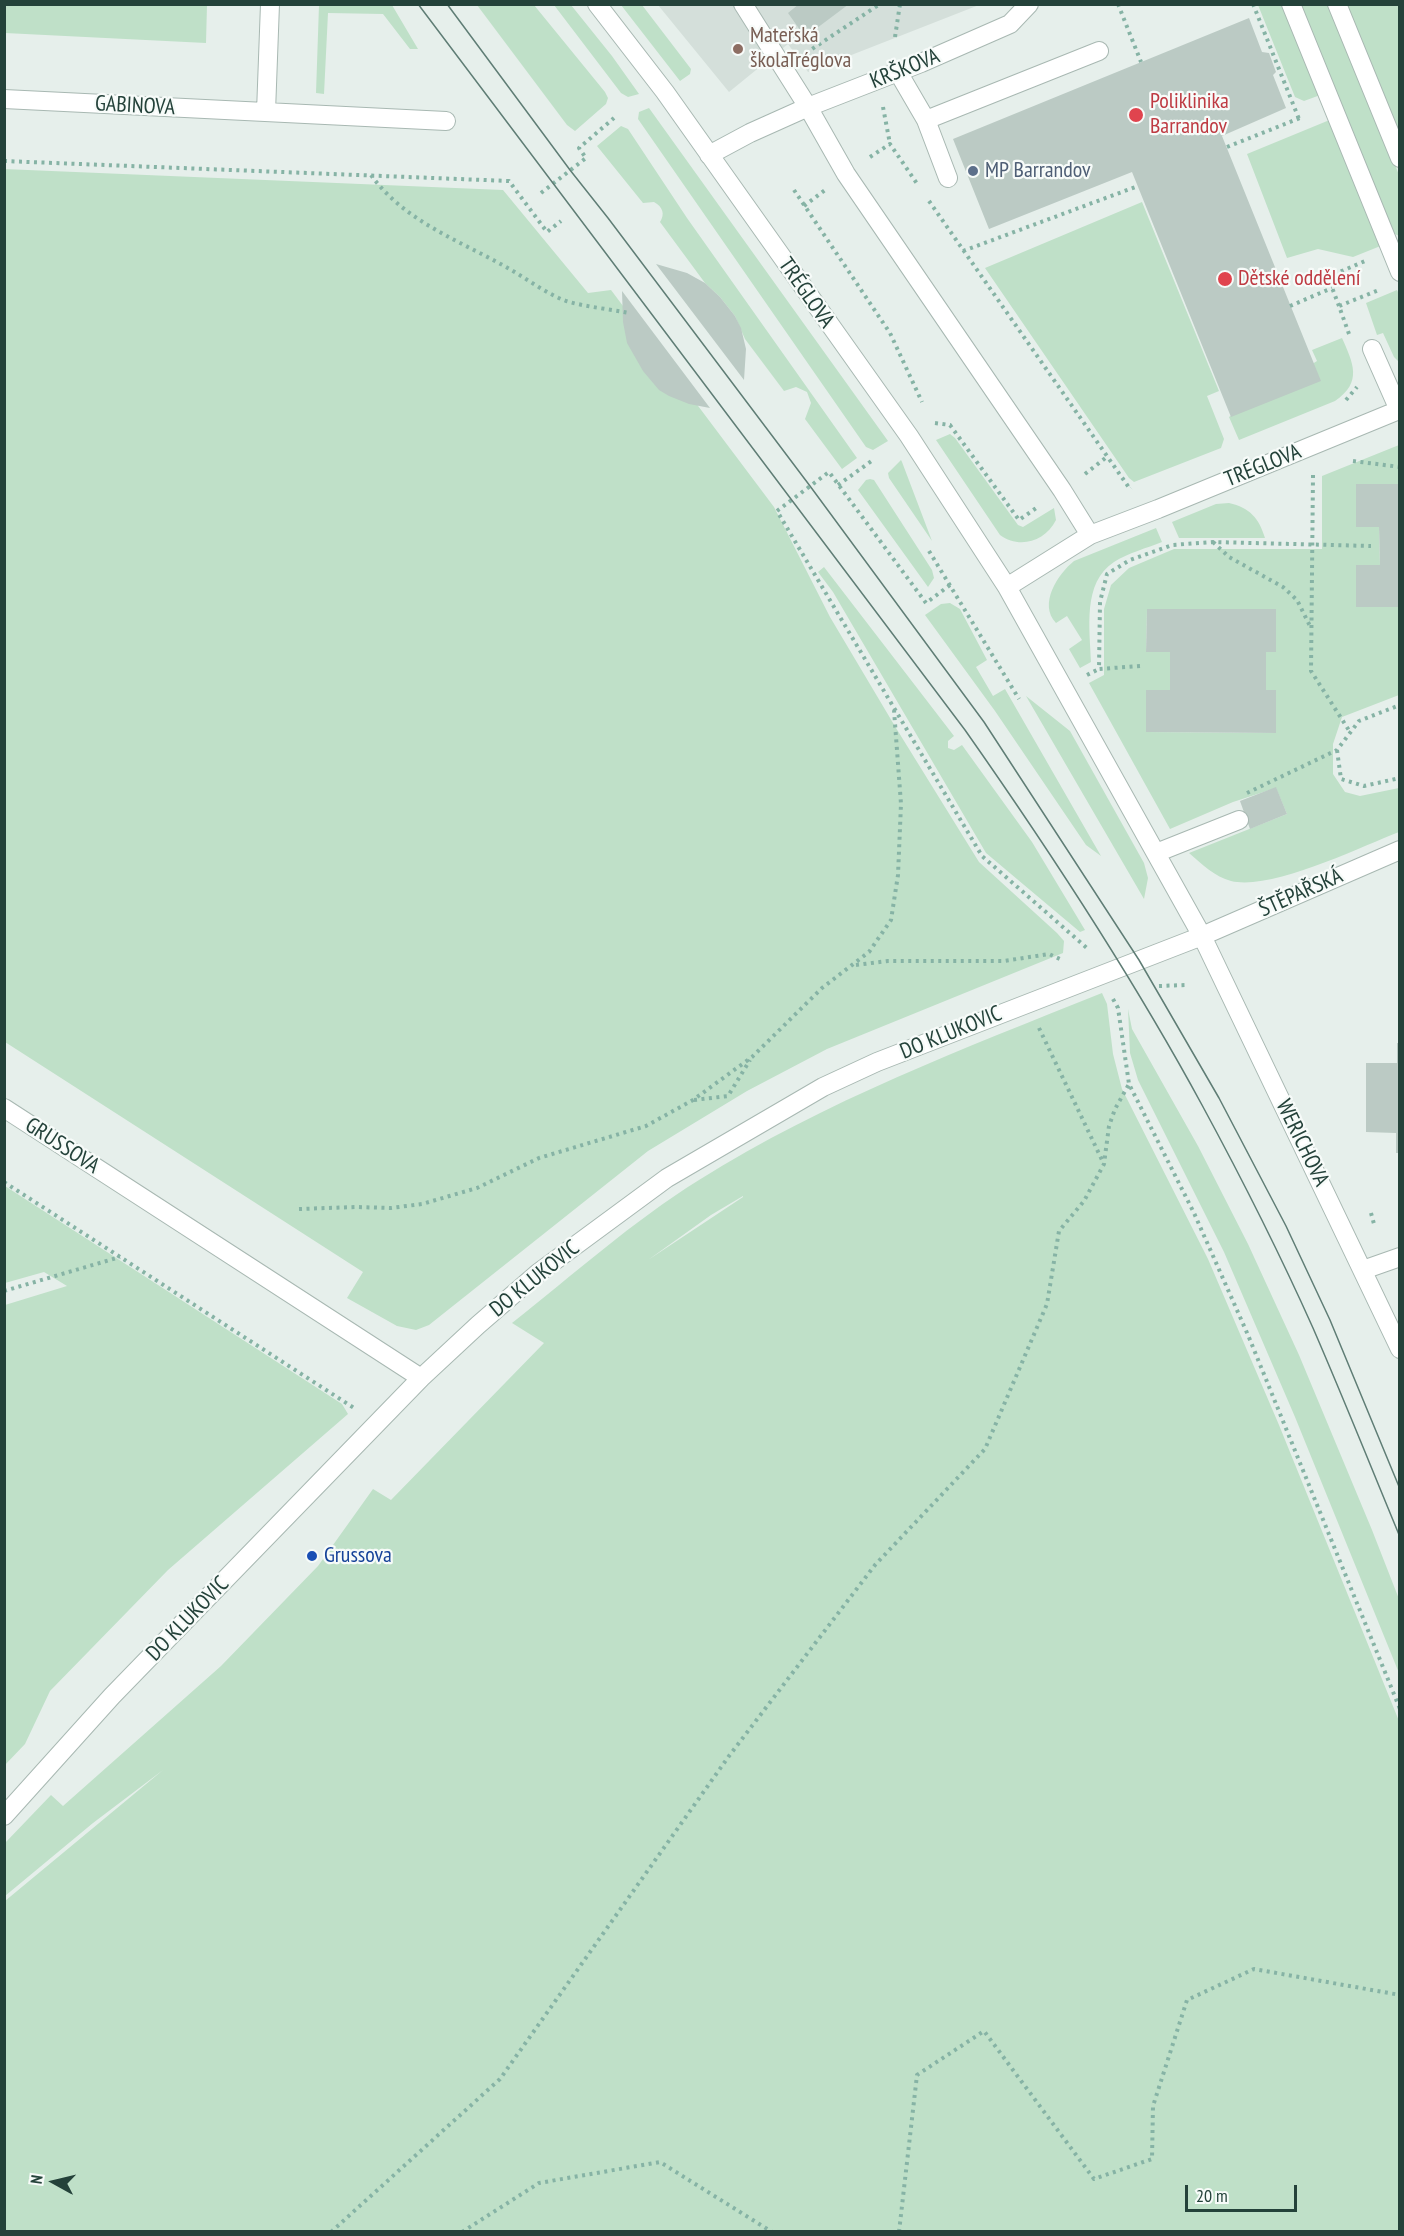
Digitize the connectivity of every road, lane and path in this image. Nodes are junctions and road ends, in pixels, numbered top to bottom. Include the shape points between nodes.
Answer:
1 (270, 4) edge
2 (597, 4) edge
3 (743, 4) edge
4 (880, 4) edge
5 (900, 4) edge
6 (1029, 4) edge
7 (1118, 4) edge
8 (1253, 4) edge
9 (1291, 4) edge
10 (1337, 4) edge
11 (896, 37) dead end
12 (799, 44) dead end
13 (1099, 51) dead end
14 (1141, 62) dead end
15 (898, 72) junction
16 (873, 82) junction
17 (4, 99) edge
18 (1332, 106) junction
19 (808, 107) junction
20 (266, 112) junction
21 (614, 118) dead end
22 (1299, 119) junction
23 (926, 120) junction
24 (446, 121) dead end
25 (890, 144) junction
26 (1227, 147) dead end
27 (709, 155) junction
28 (1400, 158) edge
29 (4, 161) edge
30 (846, 174) junction
31 (371, 175) junction
32 (948, 178) dead end
33 (1138, 186) dead end
34 (794, 190) dead end
35 (541, 193) dead end
36 (804, 206) junction
37 (561, 221) dead end
38 (1392, 247) edge
39 (963, 251) junction
40 (1394, 279) edge
41 (1332, 288) junction
42 (1290, 306) dead end
43 (1339, 306) junction
44 (629, 313) dead end
45 (1349, 335) dead end
46 (1372, 349) dead end
47 (1359, 381) dead end
48 (923, 403) dead end
49 (1339, 404) dead end
50 (932, 423) dead end
51 (1108, 456) junction
52 (873, 460) dead end
53 (1349, 460) dead end
54 (1400, 466) edge
55 (1313, 470) dead end
56 (1083, 475) dead end
57 (838, 485) junction
58 (1139, 486) dead end
59 (1048, 500) dead end
60 (1090, 535) junction
61 (1213, 542) junction
62 (1313, 545) junction
63 (1371, 546) dead end
64 (929, 551) dead end
65 (950, 585) junction
66 (1007, 587) junction
67 (1311, 629) junction
68 (1140, 666) dead end
69 (1019, 699) dead end
70 (1400, 705) edge
71 (894, 706) junction
72 (1350, 732) junction
73 (1336, 750) junction
74 (1400, 778) edge
75 (1239, 820) joint
76 (1400, 850) edge
77 (1156, 853) junction
78 (1202, 936) junction
79 (1062, 960) dead end
80 (855, 965) junction
81 (1100, 975) junction
82 (1027, 1003) junction
83 (752, 1057) junction
84 (1129, 1084) junction
85 (728, 1096) junction
86 (693, 1100) junction
87 (732, 1104) dead end
88 (4, 1108) edge
89 (1104, 1164) junction
90 (4, 1182) edge
91 (299, 1209) dead end
92 (121, 1257) junction
93 (1400, 1257) edge
94 (1363, 1270) junction
95 (4, 1291) edge
96 (1400, 1349) edge
97 (421, 1378) junction
98 (379, 1423) junction
99 (1400, 1709) edge
100 (4, 1816) edge
101 (1400, 1995) edge
102 (331, 2232) edge
103 (462, 2232) edge
104 (772, 2232) edge
105 (899, 2232) edge

1 - 20 street
2 - 27 street, TRÉGLOVA
3 - 19 street
4 - 12 path via 806,54
5 - 11 path
6 - 15 street, KRŠKOVA via 1010,24
7 - 14 path
8 - 22 path
9 - 18 street
10 - 28 street
13 - 23 street
15 - 16 street, KRŠKOVA
15 - 23 street
16 - 19 street, KRŠKOVA
16 - 25 path
17 - 20 street, GABINOVA
18 - 22 path
18 - 38 street
19 - 27 street, KRŠKOVA
19 - 30 street
20 - 24 street, GABINOVA
21 - 35 path via 579,148 586,158
22 - 26 path
23 - 32 street
25 - 30 path
25 - 39 path
27 - 66 street, TRÉGLOVA via 909,436
29 - 31 path
30 - 36 path
30 - 60 street
31 - 37 path via 509,181 547,232
31 - 44 path via 383,193 426,225 550,293 568,301
33 - 39 path
34 - 36 path
36 - 48 path via 890,333
38 - 40 street
38 - 41 path via 1328,277
39 - 51 path
40 - 43 path
41 - 42 path
41 - 43 path
43 - 45 path
46 - 60 street, TRÉGLOVA via 1399,410
47 - 49 path via 1357,388
50 - 59 path via 950,424 1019,520
51 - 56 path
51 - 58 path via 1130,489
52 - 57 path
53 - 54 path
55 - 62 path
57 - 65 path via 926,603
57 - 71 path via 829,472 777,511
60 - 66 street, TRÉGLOVA
61 - 62 path
61 - 67 path via 1229,557 1283,587 1297,600
61 - 68 path via 1172,545 1130,560 1107,574 1100,602 1099,669
62 - 63 path
62 - 67 path
64 - 65 path
65 - 69 path
66 - 77 street, TRÉGLOVA
67 - 72 path via 1311,671
70 - 72 path via 1359,721
71 - 80 path via 901,804 898,875 891,920
71 - 81 path via 982,856 1088,950
72 - 73 path
73 - 74 path via 1341,779 1364,786
73 - 75 path via 1235,798
75 - 77 street
76 - 78 street, ŠTĚPAŘSKÁ
77 - 78 street, TRÉGLOVA
78 - 81 street, DO KLUKOVIC
78 - 94 street, WERICHOVA
79 - 80 path via 1049,954 1004,962 888,961
80 - 83 path via 822,988
81 - 82 street, DO KLUKOVIC
81 - 84 path via 1118,1008
82 - 89 path
82 - 97 street, DO KLUKOVIC via 823,1087 667,1178 538,1274
83 - 85 path
83 - 86 path
84 - 89 path via 1108,1126
84 - 99 path via 1194,1213 1248,1335
85 - 86 path
85 - 87 path
86 - 91 path via 646,1126 539,1158 449,1197 391,1208
88 - 97 street, GRUSSOVA
89 - 102 path via 1084,1201 1059,1231 1047,1304 985,1449 867,1575 729,1756 500,2079
90 - 92 path
92 - 95 path
92 - 98 path
93 - 94 street
94 - 96 street, WERICHOVA
97 - 98 street, DO KLUKOVIC
98 - 100 street, DO KLUKOVIC via 112,1696
101 - 105 path via 1254,1970 1187,2000 1153,2106 1152,2159 1094,2180 984,2031 917,2075
103 - 104 path via 539,2183 660,2162

